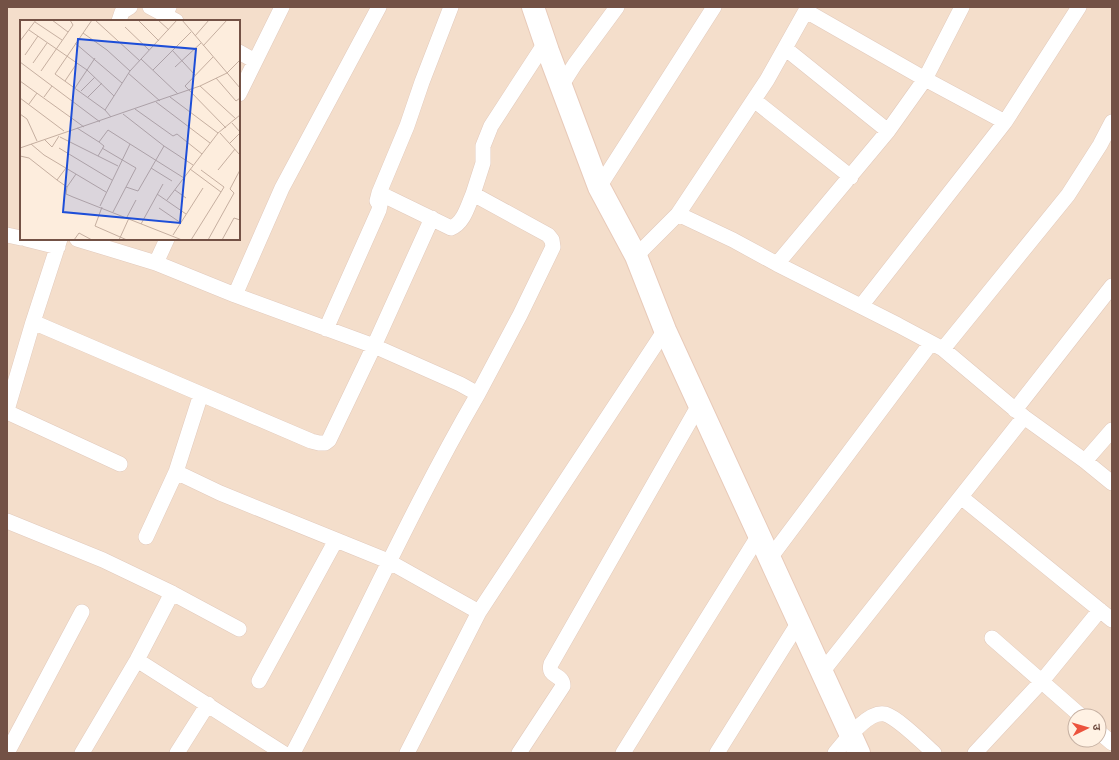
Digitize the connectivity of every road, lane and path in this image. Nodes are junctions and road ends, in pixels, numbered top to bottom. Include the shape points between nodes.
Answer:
1 (130, 7) edge
2 (150, 7) edge
3 (282, 7) edge
4 (379, 7) edge
5 (451, 7) edge
6 (533, 7) edge
7 (617, 7) edge
8 (714, 7) edge
9 (962, 7) edge
10 (1079, 7) edge
11 (807, 9) edge
12 (170, 14) edge
13 (119, 20) edge
14 (545, 43) junction
15 (786, 48) junction
16 (240, 53) edge
17 (255, 61) junction
18 (925, 78) junction
19 (561, 86) junction
20 (240, 92) edge
21 (754, 100) junction
22 (1005, 122) junction
23 (1112, 122) edge
24 (888, 131) junction
25 (851, 177) junction
26 (599, 187) junction
27 (379, 193) junction
28 (473, 194) junction
29 (678, 214) junction
30 (432, 218) junction
31 (7, 234) edge
32 (20, 238) edge
33 (34, 240) edge
34 (80, 240) edge
35 (167, 240) edge
36 (59, 243) edge
37 (636, 256) junction
38 (156, 263) junction
39 (777, 264) junction
40 (1112, 286) edge
41 (235, 295) junction
42 (861, 306) junction
43 (33, 322) junction
44 (326, 329) junction
45 (665, 330) junction
46 (374, 346) junction
47 (937, 346) junction
48 (201, 394) junction
49 (478, 394) junction
50 (700, 405) junction
51 (7, 411) edge
52 (1020, 413) junction
53 (1112, 430) edge
54 (1085, 461) junction
55 (120, 464) dead end
56 (176, 472) junction
57 (1112, 483) edge
58 (961, 497) junction
59 (7, 521) edge
60 (759, 535) junction
61 (146, 537) dead end
62 (336, 540) junction
63 (770, 558) junction
64 (388, 561) junction
65 (172, 593) junction
66 (1100, 610) junction
67 (82, 612) dead end
68 (479, 612) junction
69 (1112, 620) edge
70 (799, 622) junction
71 (239, 629) dead end
72 (992, 638) dead end
73 (138, 660) junction
74 (822, 672) junction
75 (259, 681) dead end
76 (1042, 681) junction
77 (208, 704) junction
78 (1072, 708) edge
79 (855, 744) edge
80 (7, 753) edge
81 (82, 753) edge
82 (177, 753) edge
83 (285, 753) edge
84 (407, 753) edge
85 (519, 753) edge
86 (623, 753) edge
87 (717, 753) edge
88 (835, 753) edge
89 (934, 753) edge
90 (975, 753) edge

1 - 13 street via 122,12
2 - 12 street
3 - 17 street
4 - 41 street via 282,188
5 - 27 street
6 - 14 street
7 - 19 street
8 - 26 street
9 - 18 street
10 - 22 street
11 - 15 street
11 - 18 street
14 - 19 street
14 - 28 street via 491,126 483,146 482,163
15 - 21 street
15 - 24 street
16 - 17 street
17 - 20 street
18 - 22 street
18 - 24 street
19 - 26 street
21 - 25 street
21 - 29 street
22 - 42 street
23 - 47 street via 1068,195
24 - 25 street
25 - 39 street
26 - 37 street
27 - 30 street
27 - 44 street via 379,210
28 - 30 street via 461,222 456,226 451,228
28 - 49 street via 548,235 553,247
29 - 37 street
29 - 39 street
30 - 46 street
31 - 32 street
33 - 36 street
34 - 38 street
35 - 38 street
36 - 43 street
37 - 45 street
38 - 41 street
39 - 42 street
40 - 52 street
41 - 44 street
42 - 47 street
43 - 48 street
43 - 51 street
44 - 46 street
45 - 50 street
45 - 68 street
46 - 48 street via 325,443 311,441
46 - 49 street
47 - 52 street
47 - 63 street
48 - 56 street
49 - 64 street
50 - 60 street
50 - 85 street via 550,664 551,672 564,682 564,686
51 - 55 street
52 - 54 street
52 - 58 street
53 - 54 street
54 - 57 street
56 - 61 street
56 - 62 street via 220,494
58 - 66 street
58 - 74 street
59 - 65 street via 103,560
60 - 63 street
60 - 86 street
62 - 64 street
62 - 75 street
63 - 70 street
64 - 68 street
64 - 83 street via 333,678
65 - 71 street
65 - 73 street
66 - 69 street
66 - 76 street
67 - 80 street
68 - 84 street
70 - 74 street
70 - 87 street
72 - 76 street
73 - 77 street
73 - 81 street
74 - 79 street
76 - 78 street
76 - 90 street
77 - 82 street
77 - 83 street
79 - 88 street
79 - 89 street via 866,720 884,714 896,720

